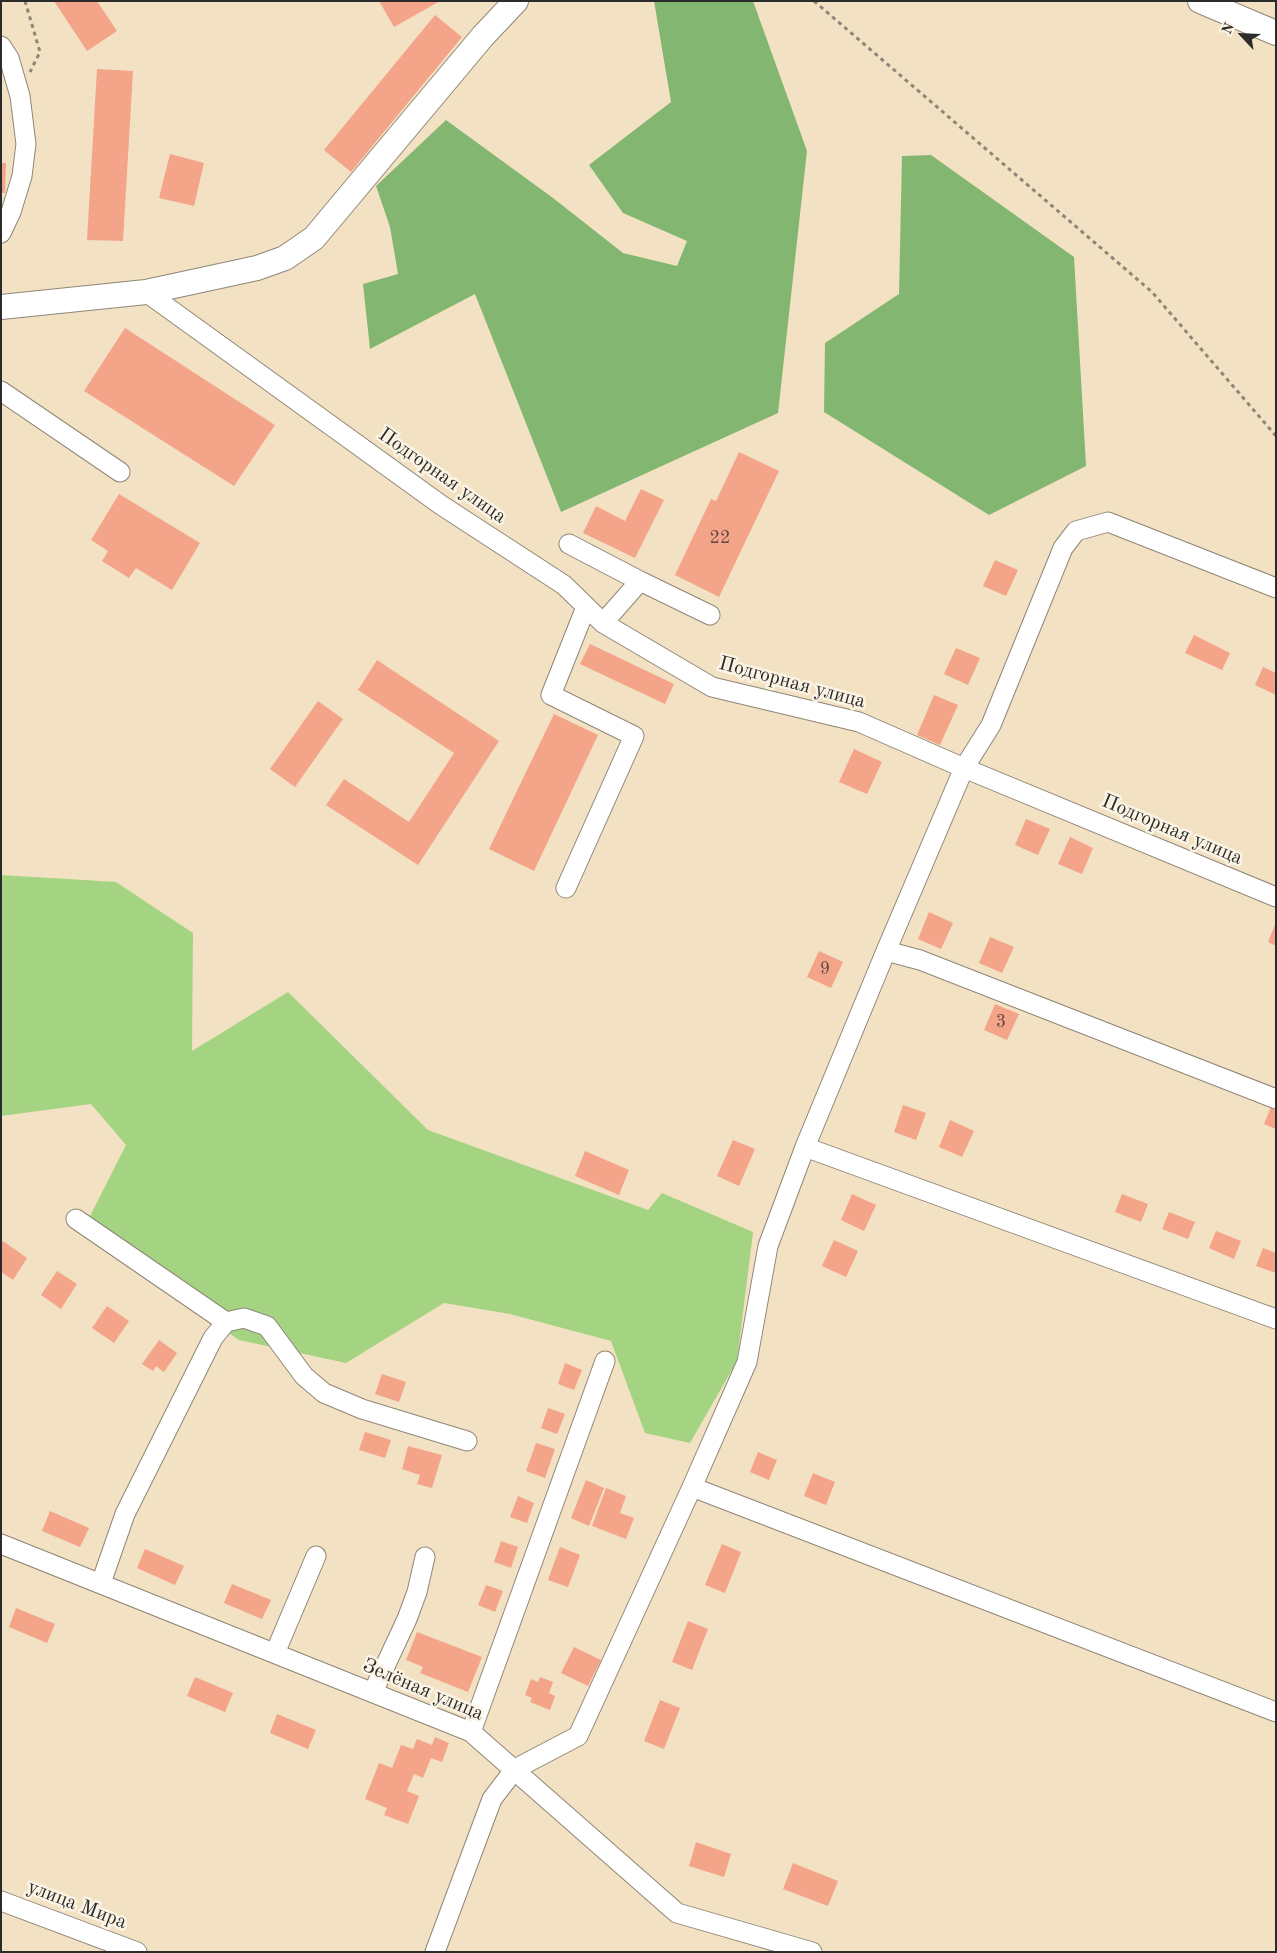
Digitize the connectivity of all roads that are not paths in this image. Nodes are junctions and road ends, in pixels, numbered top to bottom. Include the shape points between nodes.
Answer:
1 (516, 1) edge
2 (1200, 1) edge
3 (1276, 33) edge
4 (1, 46) edge
5 (1, 233) edge
6 (146, 292) junction
7 (1, 307) edge
8 (1, 391) edge
9 (120, 472) dead end
10 (569, 544) dead end
11 (640, 581) junction
12 (1276, 588) edge
13 (586, 607) junction
14 (710, 615) dead end
15 (603, 623) junction
16 (964, 768) junction
17 (566, 888) dead end
18 (1276, 898) edge
19 (886, 951) junction
20 (1276, 1100) edge
21 (805, 1147) junction
22 (76, 1219) dead end
23 (1276, 1319) edge
24 (226, 1322) junction
25 (605, 1361) dead end
26 (468, 1441) dead end
27 (692, 1487) junction
28 (1, 1544) edge
29 (316, 1556) dead end
30 (425, 1557) dead end
31 (101, 1584) junction
32 (275, 1653) junction
33 (373, 1692) junction
34 (1276, 1712) edge
35 (471, 1732) junction
36 (515, 1769) junction
37 (1, 1901) edge
38 (137, 1952) edge
39 (435, 1952) edge
40 (812, 1952) edge

1 - 6 main road via 314,238 286,258 257,268
2 - 3 main road
4 - 5 street via 9,58 20,96 26,144 22,176
6 - 7 main road
6 - 13 street, Подгорная улица via 441,505 564,585
8 - 9 street
10 - 11 street
11 - 14 street
11 - 15 street
12 - 16 street via 1108,522 1076,531 1063,548 990,725
13 - 15 street, Подгорная улица
13 - 17 street via 551,695 634,736
15 - 16 street, Подгорная улица via 712,687 859,722
16 - 18 street, Подгорная улица
16 - 19 street
19 - 20 street via 920,960
19 - 21 street
21 - 23 street
21 - 27 street via 768,1246 747,1362
22 - 24 street
24 - 26 street via 244,1318 267,1326 304,1376 324,1393 362,1409
24 - 31 street via 213,1338 125,1514
25 - 35 street
27 - 34 street
27 - 36 street via 578,1736
28 - 31 street, Зелёная улица
29 - 32 street
30 - 33 street via 407,1619
31 - 32 street, Зелёная улица
32 - 33 street, Зелёная улица
33 - 35 street, Зелёная улица
35 - 36 street, Зелёная улица
36 - 39 street via 492,1799
36 - 40 street, Зелёная улица via 677,1912
37 - 38 street, улица Мирa

